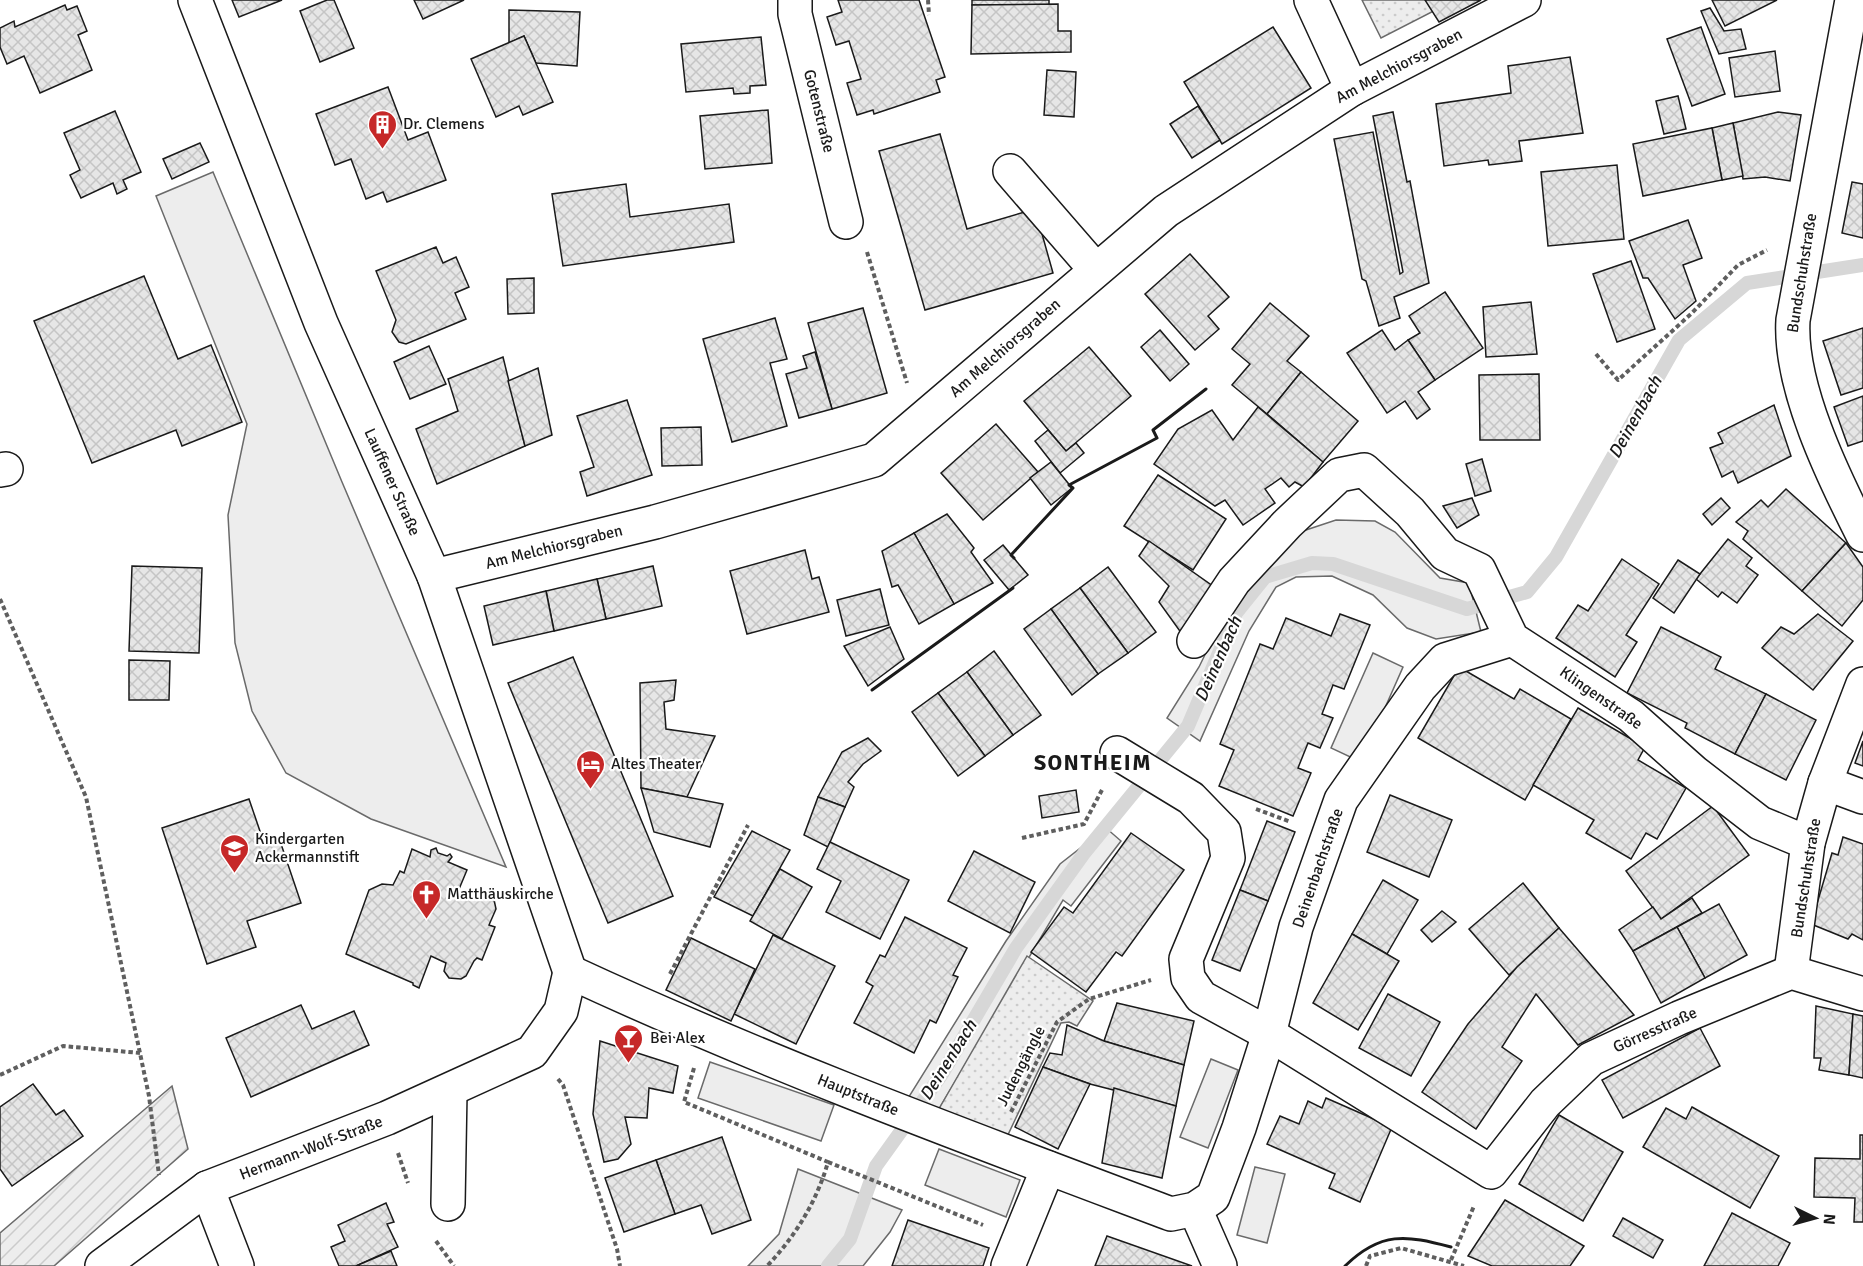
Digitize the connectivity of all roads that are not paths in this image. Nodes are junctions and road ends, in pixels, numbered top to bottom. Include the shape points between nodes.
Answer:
1 (195, 0) edge
2 (795, 0) edge
3 (1311, 0) edge
4 (1524, 0) edge
5 (1852, 0) edge
6 (1352, 89) junction
7 (1010, 171) dead end
8 (846, 222) road end
9 (1095, 269) junction
10 (1863, 535) edge
11 (434, 576) junction
12 (1512, 639) junction
13 (1194, 640) dead end
14 (1863, 684) edge
15 (1119, 755) road end
16 (1825, 783) junction
17 (1863, 797) edge
18 (1808, 843) junction
19 (570, 972) junction
20 (1791, 972) junction
21 (1863, 994) edge
22 (1269, 1034) junction
23 (450, 1091) junction
24 (1048, 1168) junction
25 (207, 1188) junction
26 (448, 1204) dead end
27 (1195, 1209) junction
28 (1013, 1253) edge
29 (102, 1266) edge
30 (237, 1266) edge
31 (1220, 1266) edge

1 - 11 street, Lauffener Straße via 321,323
2 - 8 street, Gotenstraße via 795,14
3 - 6 street
4 - 6 street, Am Melchiorsgraben
5 - 10 street, Bundschuhstraße via 1791,342 1813,424
6 - 9 street, Am Melchiorsgraben via 1166,211
7 - 9 street
9 - 11 street, Am Melchiorsgraben via 874,460 655,522
11 - 19 street, Lauffener Straße
12 - 13 street via 1479,570 1445,554 1410,512 1364,470 1339,476 1287,524 1234,581
12 - 18 street, Klingenstraße via 1631,716 1760,823
12 - 22 street, Deinenbachstraße via 1445,660 1420,687 1341,800 1296,927
14 - 16 street, Bundschuhstraße
15 - 22 street via 1191,798 1224,832 1228,858 1186,959 1188,978 1201,997
16 - 17 street
16 - 18 street, Bundschuhstraße
18 - 20 street, Bundschuhstraße
19 - 23 street, Hermann-Wolf-Straße via 561,1011 532,1052
19 - 24 street, Hauptstraße via 705,1034
20 - 21 street
20 - 22 street, Görresstraße via 1592,1059 1545,1103 1491,1172
22 - 27 street, Deinenbachstraße via 1213,1197
23 - 25 street, Hermann-Wolf-Straße
23 - 26 street
24 - 27 street, Hauptstraße via 1171,1214
24 - 28 street
25 - 29 street, Hermann-Wolf-Straße
25 - 30 street
27 - 31 street

